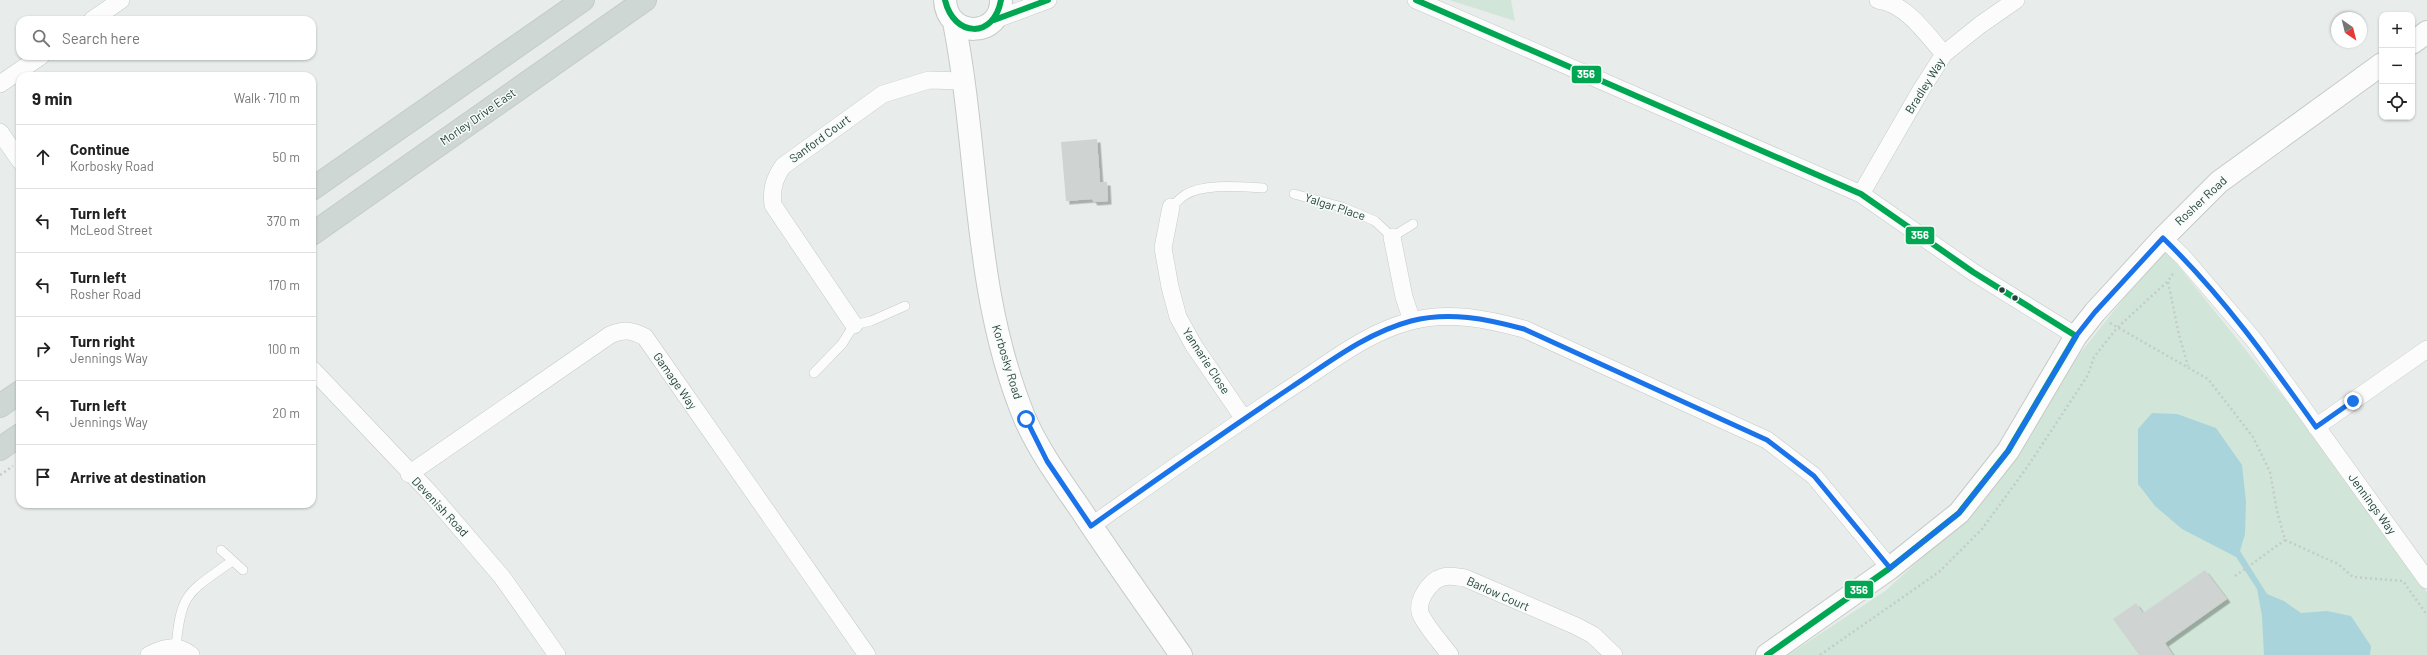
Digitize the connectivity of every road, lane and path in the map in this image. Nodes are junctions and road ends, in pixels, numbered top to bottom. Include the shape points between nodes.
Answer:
1 (121, 0) edge
2 (583, 0) edge
3 (645, 0) edge
4 (945, 0) edge
5 (1001, 0) edge
6 (1416, 0) edge
7 (1878, 0) edge
8 (2016, 0) edge
9 (1034, 1) edge
10 (98, 16) edge
11 (954, 22) junction
12 (990, 23) junction
13 (2427, 32) edge
14 (2415, 41) edge
15 (1944, 54) junction
16 (34, 60) edge
17 (2379, 66) edge
18 (17, 72) edge
19 (16, 73) edge
20 (964, 76) junction
21 (0, 84) edge
22 (0, 132) edge
23 (16, 155) edge
24 (316, 186) edge
25 (1262, 188) dead end
26 (1294, 194) dead end
27 (1861, 194) junction
28 (1171, 207) joint
29 (1413, 224) dead end
30 (316, 231) edge
31 (1392, 237) junction
32 (2163, 238) junction
33 (2168, 281) dead end
34 (905, 306) dead end
35 (2095, 312) junction
36 (1412, 321) junction
37 (854, 325) junction
38 (2076, 336) junction
39 (2427, 349) edge
40 (2189, 367) junction
41 (316, 373) edge
42 (814, 373) dead end
43 (16, 395) edge
44 (0, 406) edge
45 (1244, 418) junction
46 (2316, 427) junction
47 (16, 438) edge
48 (0, 449) edge
49 (15, 464) dead end
50 (409, 474) junction
51 (0, 475) edge
52 (1091, 526) junction
53 (2285, 540) junction
54 (221, 550) dead end
55 (232, 561) junction
56 (1890, 568) junction
57 (243, 570) dead end
58 (2235, 576) dead end
59 (2427, 580) edge
60 (2427, 615) edge
61 (184, 651) edge
62 (149, 655) edge
63 (557, 655) edge
64 (867, 655) edge
65 (1181, 655) edge
66 (1450, 655) edge
67 (1614, 655) edge
68 (1767, 655) edge

1 - 10 street
2 - 24 main road
3 - 30 main road, Morley Drive East
4 - 11 street, Korbosky Road via 948,15
5 - 12 street via 999,13
6 - 27 street
7 - 15 street via 1895,5 1905,12
8 - 15 street, Bradley Way
9 - 12 street
11 - 12 street via 970,29
11 - 20 street, Korbosky Road
12 - 20 street
13 - 14 street
15 - 27 street, Bradley Way
16 - 18 street
17 - 32 street, Rosher Road via 2219,182
19 - 21 street
20 - 37 street, Sanford Court via 929,80 883,94 783,166 776,176 771,194 772,205
20 - 52 street, Korbosky Road via 982,252 1007,367 1026,419 1047,461
22 - 23 street
25 - 28 lane, Yannarie Close via 1204,189 1186,194
26 - 31 lane, Yalgar Place via 1342,207 1375,220
27 - 38 street via 1973,272
28 - 45 street, Yannarie Close via 1163,248 1178,317 1194,346
29 - 31 lane
31 - 36 street via 1404,297
32 - 35 street, Rosher Road
32 - 46 street, Jennings Way via 2254,340
33 - 40 path via 2179,335
34 - 37 lane via 871,321
35 - 38 street, Rosher Road
35 - 40 path via 2117,328 2149,343
36 - 45 street via 1380,332 1350,348
36 - 56 street via 1461,316 1487,319 1524,329 1767,440 1814,476
37 - 42 lane via 842,344
38 - 56 street, Rosher Road via 2008,451 1959,513
39 - 46 street
40 - 53 path via 2208,379 2253,437 2270,472
41 - 50 street, Devenish Road
43 - 44 main road
45 - 52 street
46 - 59 street, Jennings Way
47 - 48 main road
49 - 51 path
50 - 63 street, Devenish Road via 429,492 502,577
50 - 64 street, Gamage Way via 610,335 620,330 633,331 645,337
52 - 65 street, Korbosky Road
53 - 58 path
53 - 60 path via 2338,564 2353,577 2403,581
54 - 55 lane
55 - 57 lane
55 - 61 lane via 191,591 183,602 179,620
56 - 68 street, Rosher Road
61 - 62 street via 164,648
66 - 67 street, Barlow Court via 1421,616 1420,607 1424,593 1432,584 1442,577 1452,576 1465,578 1576,626 1593,635

